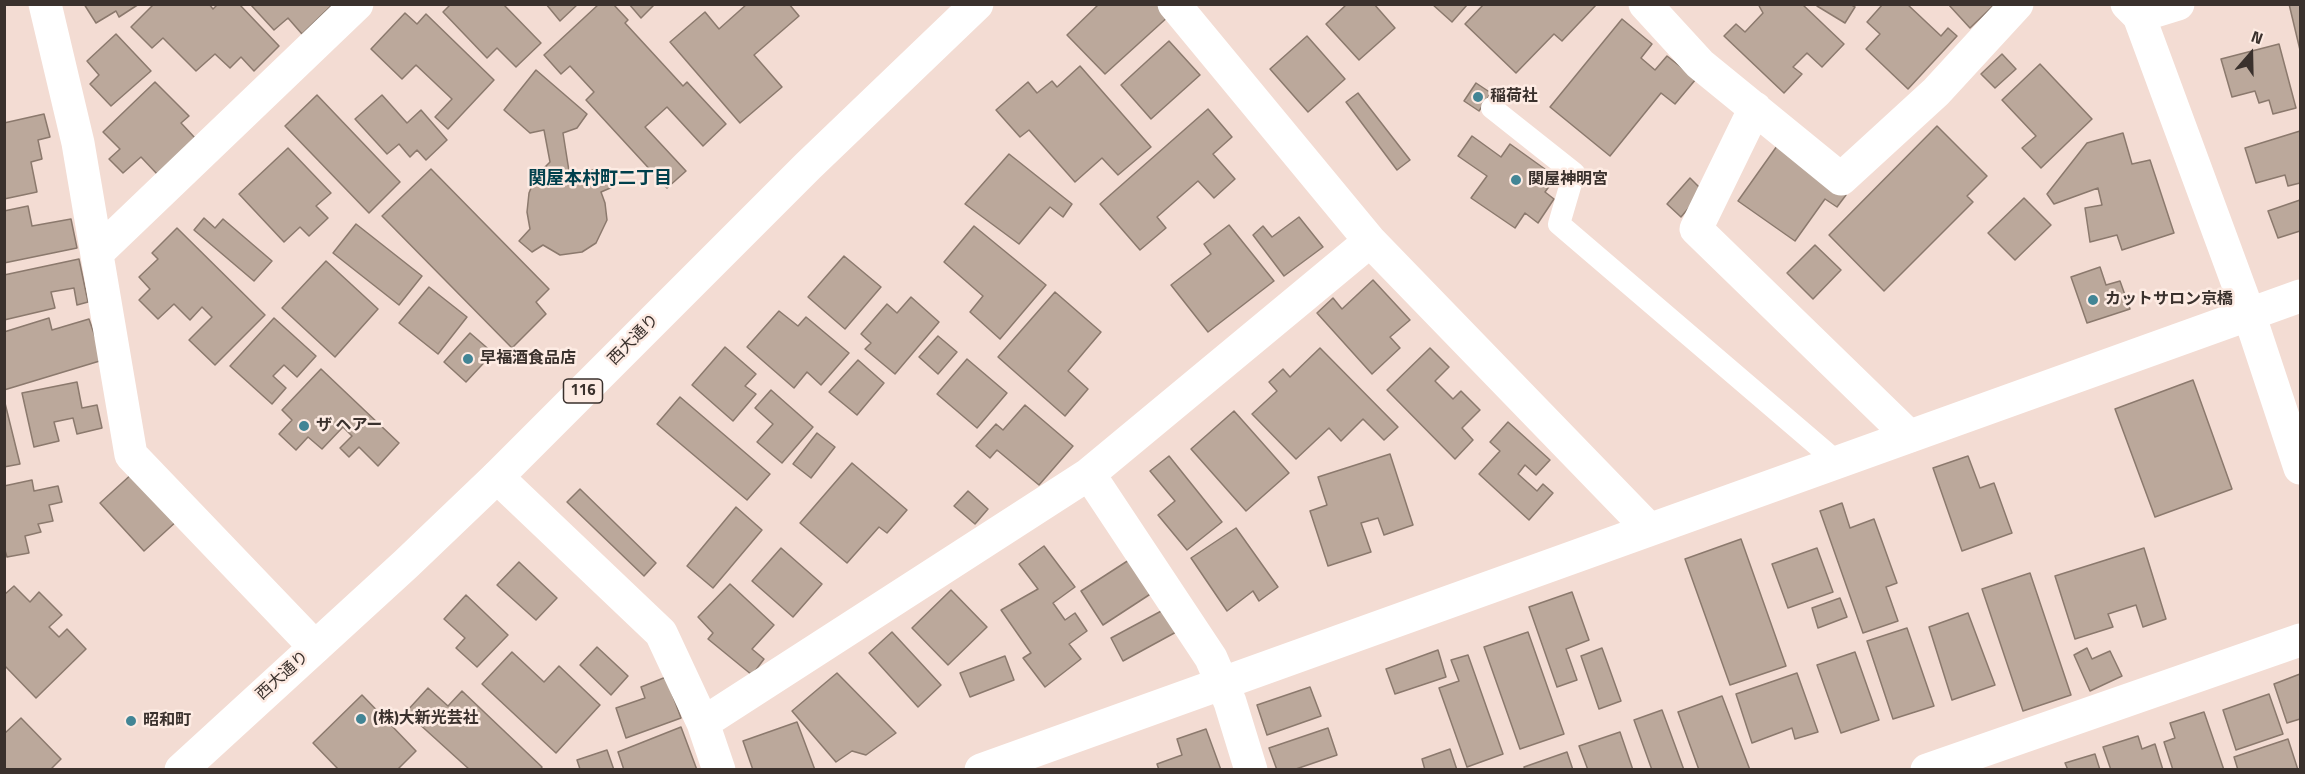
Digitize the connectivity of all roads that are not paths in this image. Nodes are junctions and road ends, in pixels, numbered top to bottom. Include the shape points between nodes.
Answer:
1 (45, 4) edge
2 (357, 4) edge
3 (977, 4) edge
4 (1174, 4) edge
5 (1645, 4) edge
6 (2017, 4) edge
7 (2178, 4) edge
8 (2133, 10) edge
9 (1492, 108) dead end
10 (1755, 108) junction
11 (1370, 241) junction
12 (97, 253) junction
13 (2301, 296) edge
14 (2249, 314) junction
15 (1909, 436) junction
16 (1837, 462) junction
17 (2301, 468) edge
18 (1089, 474) junction
19 (497, 477) junction
20 (1649, 529) junction
21 (2301, 640) edge
22 (315, 647) junction
23 (1222, 683) junction
24 (703, 723) junction
25 (181, 770) edge
26 (719, 770) edge
27 (981, 770) edge
28 (1251, 770) edge
29 (1927, 770) edge

1 - 12 main road via 78,143
2 - 12 main road
3 - 19 main road, 西大通り / 116 via 808,166
4 - 11 main road
5 - 10 main road via 1700,64
6 - 10 main road via 1936,92 1841,179
7 - 8 main road
8 - 14 main road
9 - 16 lane via 1574,173 1559,224
10 - 15 main road via 1696,229
11 - 18 main road
11 - 20 main road
12 - 22 main road via 131,455
13 - 14 main road
14 - 15 main road
14 - 17 main road
15 - 16 main road
16 - 20 main road
18 - 23 main road via 1211,658
18 - 24 main road
19 - 22 main road, 西大通り / 116
19 - 24 main road via 661,633
20 - 23 main road
21 - 29 main road
22 - 25 main road, 西大通り / 116
23 - 27 main road
23 - 28 main road
24 - 26 main road

